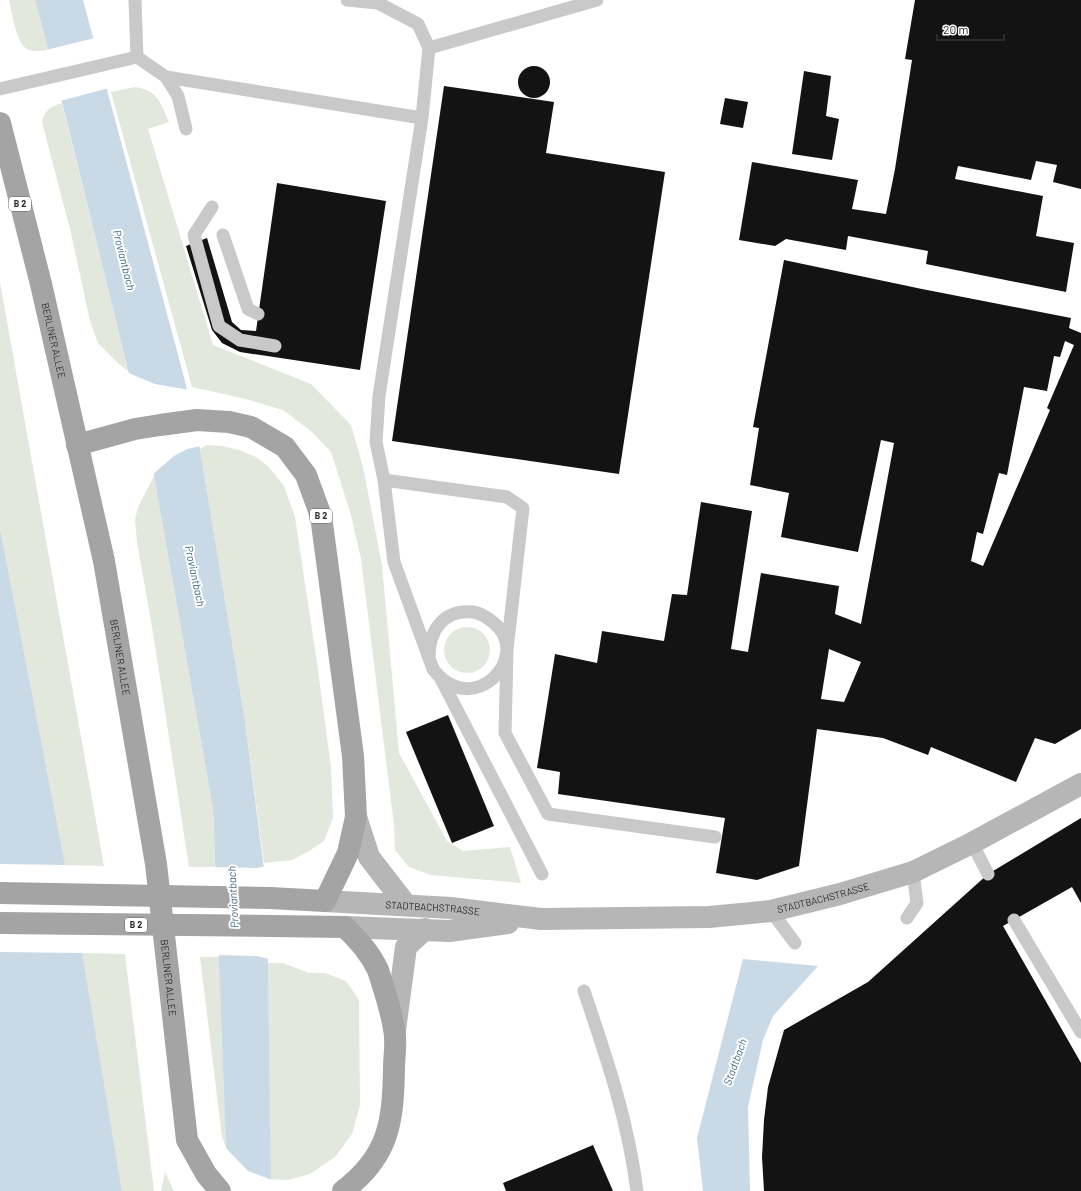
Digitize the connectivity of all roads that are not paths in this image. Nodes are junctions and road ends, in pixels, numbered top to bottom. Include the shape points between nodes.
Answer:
1 (135, 0) edge
2 (347, 0) edge
3 (597, 0) edge
4 (429, 48) junction
5 (137, 57) junction
6 (166, 77) junction
7 (0, 89) edge
8 (422, 118) junction
9 (0, 123) edge
10 (186, 129) dead end
11 (212, 207) dead end
12 (222, 235) dead end
13 (258, 314) dead end
14 (275, 346) dead end
15 (77, 445) junction
16 (384, 480) junction
17 (507, 650) junction
18 (429, 657) junction
19 (441, 678) junction
20 (1081, 784) edge
21 (356, 817) junction
22 (715, 837) dead end
23 (972, 844) junction
24 (913, 872) junction
25 (542, 874) dead end
26 (988, 874) dead end
27 (0, 893) edge
28 (324, 901) junction
29 (406, 905) junction
30 (771, 911) junction
31 (907, 918) dead end
32 (541, 919) junction
33 (1014, 920) dead end
34 (0, 923) edge
35 (345, 928) junction
36 (425, 929) junction
37 (795, 943) dead end
38 (584, 992) dead end
39 (395, 1030) junction
40 (1081, 1032) edge
41 (220, 1191) edge
42 (342, 1191) edge
43 (636, 1191) edge

1 - 5 lane
2 - 4 lane via 378,3 418,24
3 - 4 lane
4 - 8 lane
5 - 6 lane
5 - 7 lane
6 - 8 lane
6 - 10 lane via 178,96
8 - 16 lane via 379,396 376,442
9 - 15 main road, BERLINER ALLEE / B 2 via 41,284
11 - 14 lane via 194,235 219,326 240,340
12 - 13 lane via 248,309
15 - 21 main road, B 2 via 135,429 197,420 229,422 251,427 284,447 306,475 321,516 349,725
15 - 41 main road, BERLINER ALLEE / B 2 via 104,561 156,864 187,1140 206,1174
16 - 17 lane via 507,497 523,508
16 - 18 lane via 394,562
17 - 18 lane via 504,637 492,621 475,612 462,612 450,615 440,622 431,638
17 - 19 lane via 505,663 498,675 488,684 463,689
17 - 22 lane via 505,733 548,814
18 - 19 lane via 433,669
19 - 25 lane
20 - 23 main road, STADTBACHSTRASSE
21 - 28 main road, B 2 via 348,853
21 - 29 main road via 369,857
23 - 24 main road, STADTBACHSTRASSE
23 - 26 lane
24 - 30 main road, STADTBACHSTRASSE
24 - 31 lane via 917,903
27 - 28 main road, bridge
28 - 29 main road, STADTBACHSTRASSE
29 - 32 main road, STADTBACHSTRASSE
30 - 32 main road, STADTBACHSTRASSE via 709,917
30 - 37 lane
32 - 36 main road, STADTBACHSTRASSE via 449,931
33 - 40 lane
34 - 35 main road, B 2, bridge
35 - 36 main road, STADTBACHSTRASSE
35 - 39 main road via 363,945 374,961
36 - 39 main road via 406,947
38 - 43 lane via 616,1086 632,1154
39 - 42 main road via 391,1124 384,1143 371,1164

